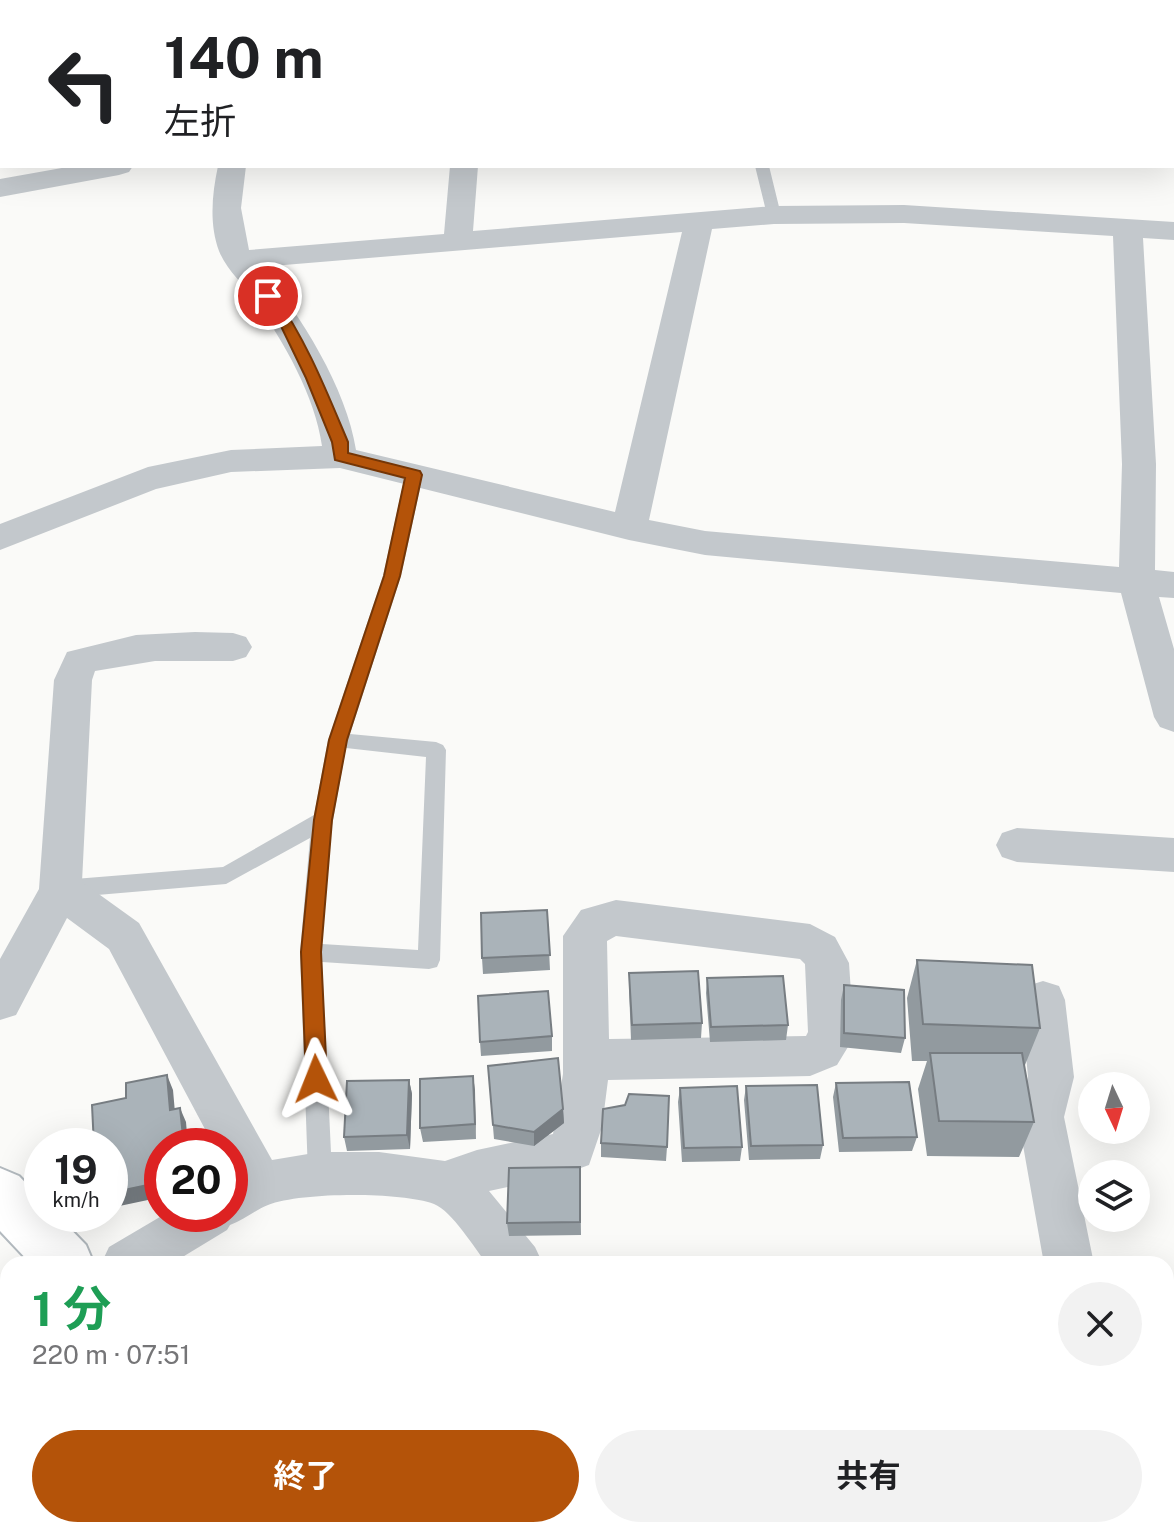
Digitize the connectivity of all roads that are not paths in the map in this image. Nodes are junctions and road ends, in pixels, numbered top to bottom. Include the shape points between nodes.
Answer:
1 (108, 168) edge
2 (232, 168) edge
3 (464, 168) edge
4 (762, 168) edge
5 (0, 188) edge
6 (774, 215) junction
7 (699, 221) junction
8 (1128, 230) junction
9 (1174, 231) edge
10 (458, 239) junction
11 (239, 260) junction
12 (340, 457) junction
13 (1139, 464) junction
14 (1174, 467) edge
15 (414, 475) junction
16 (629, 528) junction
17 (0, 538) edge
18 (1156, 584) edge
19 (233, 647) dead end
20 (1174, 717) edge
21 (338, 740) junction
22 (323, 820) junction
23 (1017, 845) dead end
24 (1174, 855) edge
25 (60, 890) junction
26 (311, 952) junction
27 (1043, 1000) dead end
28 (0, 1001) edge
29 (585, 1060) junction
30 (214, 1128) edge
31 (320, 1174) junction
32 (446, 1184) junction
33 (248, 1192) edge
34 (0, 1193) edge
35 (180, 1232) edge
36 (59, 1256) edge
37 (139, 1256) edge
38 (511, 1256) edge
39 (1067, 1256) edge

1 - 5 street
2 - 11 street via 225,202
3 - 10 street
4 - 6 lane
6 - 7 street
6 - 8 street via 904,214
7 - 10 street
7 - 16 street
8 - 9 street
8 - 13 street
10 - 11 street
11 - 12 street via 285,320 340,442
12 - 15 street
12 - 17 street via 231,461 148,479
13 - 14 street
13 - 18 street
15 - 16 street
15 - 21 lane via 392,576
16 - 18 street via 745,549
18 - 20 street
19 - 25 street via 198,644 80,662 73,680
21 - 22 lane
21 - 26 lane via 436,750 429,960
22 - 25 lane via 226,875
22 - 26 lane
23 - 24 street
25 - 28 street
25 - 30 street via 124,936
26 - 31 lane
27 - 39 street via 1051,1077 1041,1117
29 - 29 street via 585,936 596,923 616,918 810,942 827,963 831,1037 810,1056
29 - 32 street via 580,1131 572,1150 471,1171
31 - 32 street via 379,1174
31 - 33 street
32 - 38 street
34 - 36 street
35 - 37 street

